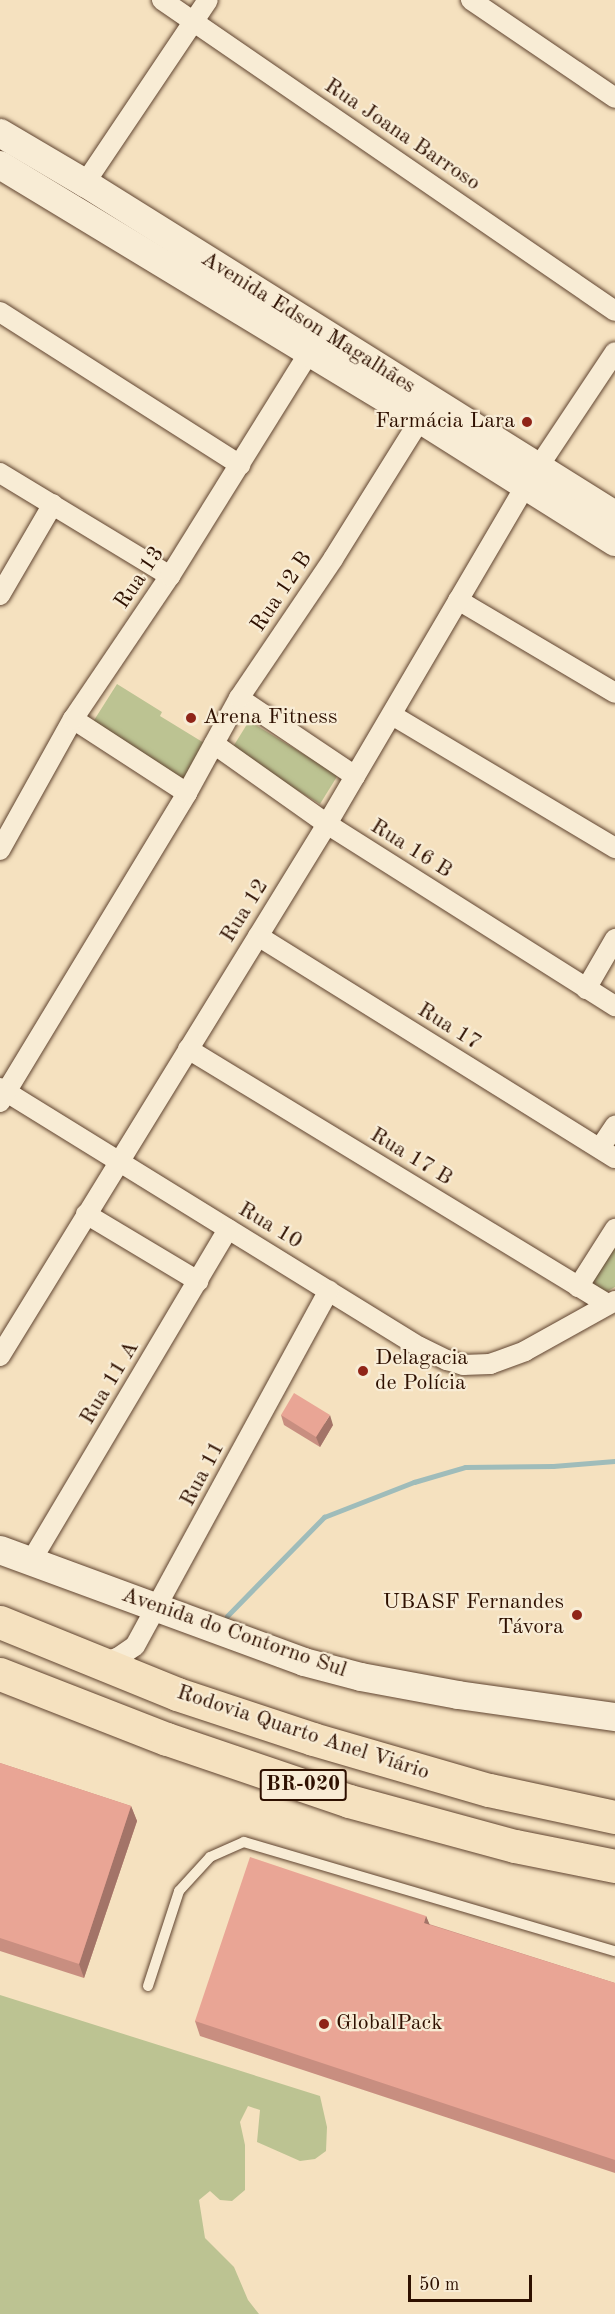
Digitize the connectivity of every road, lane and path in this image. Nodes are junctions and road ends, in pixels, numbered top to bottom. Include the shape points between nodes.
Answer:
1 (162, 0) edge
2 (208, 0) edge
3 (471, 0) edge
4 (194, 22) junction
5 (615, 98) edge
6 (0, 133) edge
7 (0, 165) edge
8 (85, 183) junction
9 (615, 311) edge
10 (0, 312) edge
11 (316, 342) junction
12 (615, 352) edge
13 (432, 419) junction
14 (240, 465) junction
15 (0, 473) edge
16 (531, 478) junction
17 (53, 504) junction
18 (615, 515) edge
19 (615, 542) edge
20 (170, 576) junction
21 (0, 595) edge
22 (458, 600) junction
23 (615, 693) edge
24 (239, 698) junction
25 (392, 715) junction
26 (73, 719) junction
27 (214, 744) junction
28 (355, 776) junction
29 (187, 793) junction
30 (327, 824) junction
31 (615, 848) edge
32 (0, 850) edge
33 (258, 936) junction
34 (615, 939) edge
35 (586, 989) junction
36 (615, 1006) edge
37 (188, 1049) junction
38 (2, 1094) edge
39 (615, 1126) edge
40 (608, 1153) edge
41 (118, 1162) junction
42 (86, 1214) junction
43 (228, 1229) junction
44 (615, 1229) edge
45 (198, 1281) junction
46 (578, 1287) junction
47 (329, 1290) junction
48 (612, 1303) edge
49 (0, 1356) edge
50 (0, 1550) edge
51 (31, 1561) junction
52 (158, 1608) junction
53 (6, 1630) edge
54 (102, 1663) junction
55 (0, 1674) edge
56 (615, 1717) edge
57 (615, 1817) edge
58 (615, 1866) edge
59 (615, 1951) edge
60 (148, 1986) dead end

1 - 4 street, Rua Joana Barroso
2 - 4 street
3 - 5 street
4 - 8 street
4 - 9 street, Rua Joana Barroso
6 - 8 street, Avenida Edson Magalhães
7 - 11 street, Avenida Edson Magalhães
8 - 11 street, Avenida Edson Magalhães
10 - 14 street
11 - 13 street, Avenida Edson Magalhães
11 - 14 street, Rua 13
12 - 16 street, Rua 12
13 - 16 street, Avenida Edson Magalhães
13 - 24 street, Rua 12 B
14 - 20 street, Rua 13
15 - 17 street
16 - 18 street, Avenida Edson Magalhães
16 - 19 street, Avenida Edson Magalhães
16 - 22 street, Rua 12
17 - 20 street
17 - 21 street
20 - 26 street, Rua 13
22 - 23 street
22 - 25 street, Rua 12
24 - 27 street, Rua 12 B
24 - 28 street
25 - 28 street, Rua 12
25 - 31 street
26 - 29 street
26 - 32 street, Rua 13
27 - 29 street, Rua 12 B
27 - 30 street, Rua 16 B
28 - 30 street, Rua 12
29 - 38 street, Rua 12 B
30 - 33 street, Rua 12
30 - 35 street, Rua 16 B
33 - 37 street, Rua 12
33 - 40 street, Rua 17
34 - 35 street
35 - 36 street, Rua 16 B
37 - 41 street, Rua 12
37 - 46 street, Rua 17 B
38 - 41 street, Rua 10
39 - 40 street
41 - 42 street, Rua 12
41 - 43 street, Rua 10
42 - 45 street
42 - 49 street, Rua 12
43 - 45 street, Rua 11 A
43 - 47 street, Rua 10
44 - 46 street
45 - 51 street, Rua 11 A
46 - 48 street, Rua 17 B
47 - 48 street, Rua 10 via 420,1347 463,1365 490,1364 525,1351
47 - 52 street, Rua 11
50 - 51 street, Avenida do Contorno Sul
51 - 52 street, Avenida do Contorno Sul
52 - 54 street, Rua 11 via 135,1646
52 - 56 street, Avenida do Contorno Sul via 304,1662 361,1677
53 - 54 highway, Rodovia Quarto Anel Viário / BR-020
54 - 57 highway, Rodovia Quarto Anel Viário / BR-020 via 177,1694 402,1766 489,1790
55 - 58 highway, Rodovia Quarto Anel Viário / BR-020 via 167,1739 349,1801 515,1846
59 - 60 lane via 244,1842 210,1857 179,1891

